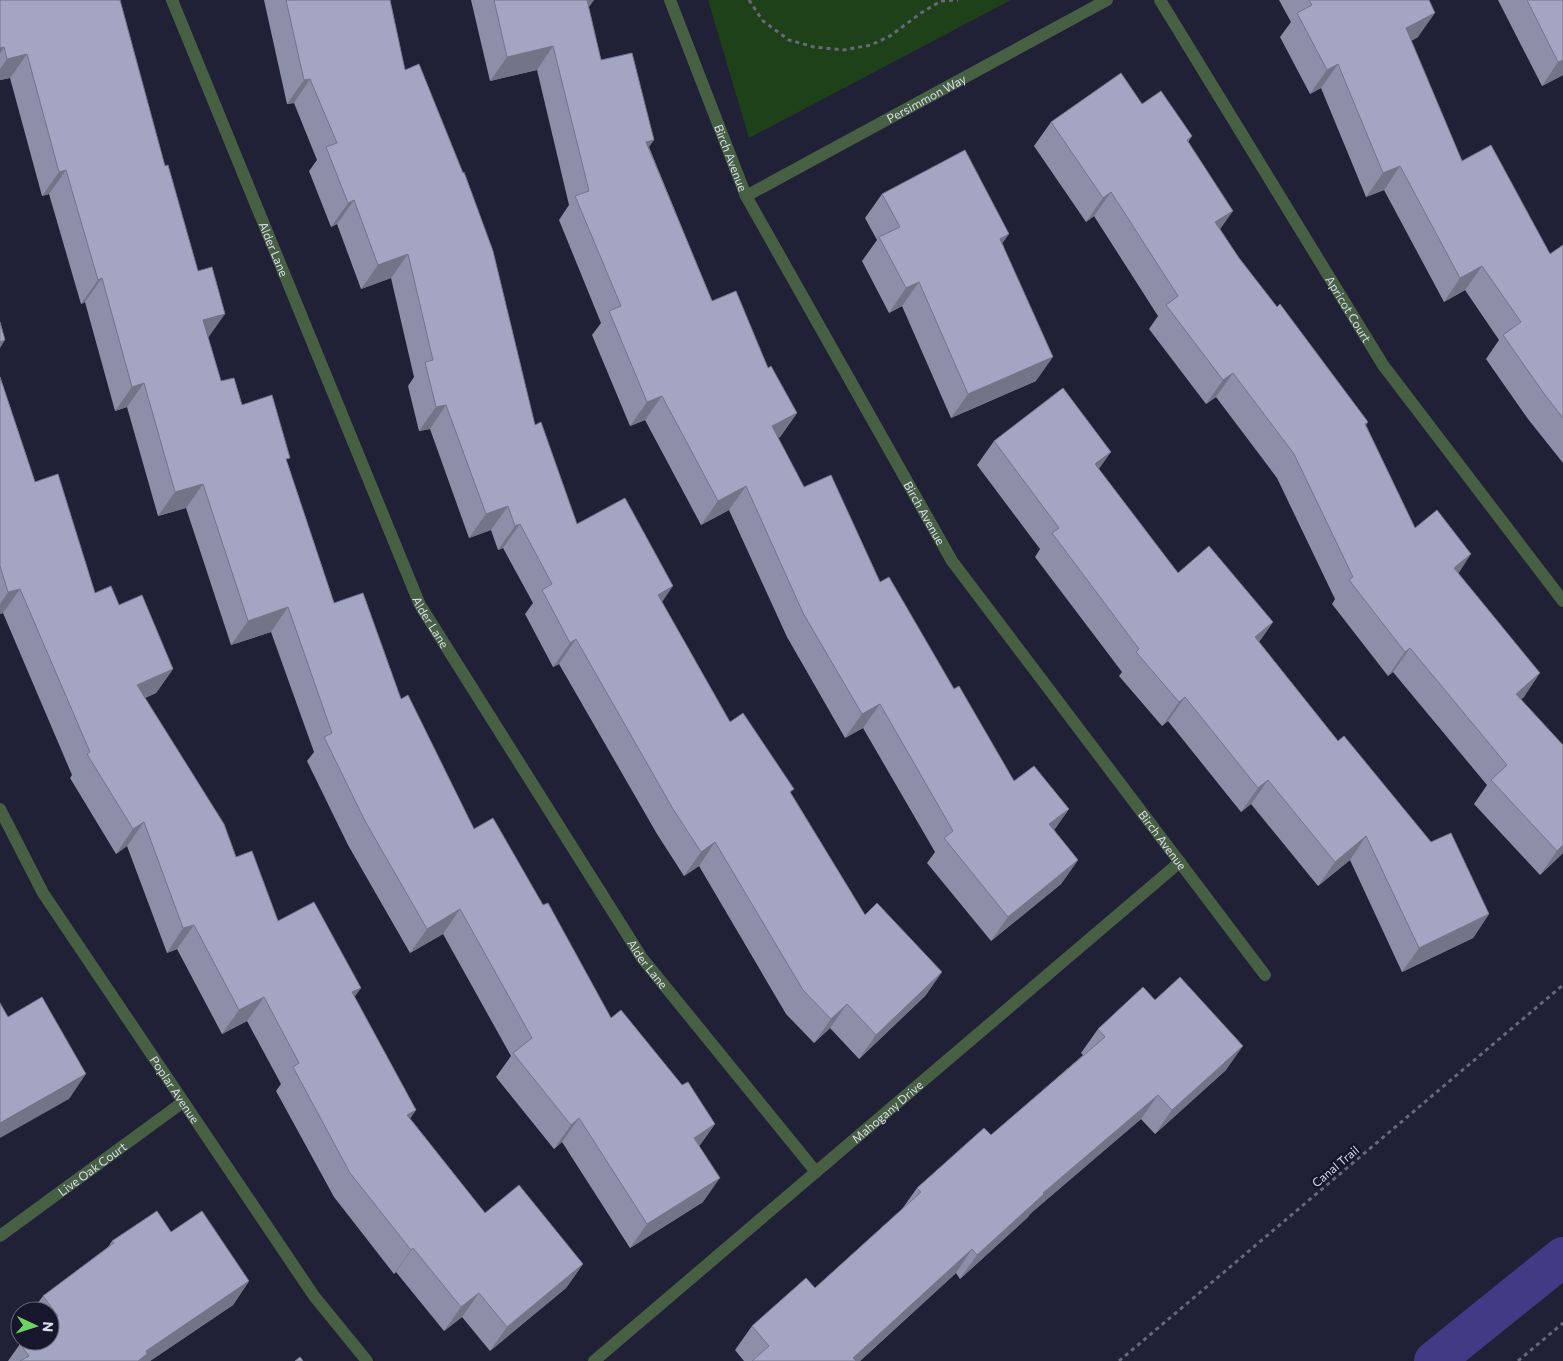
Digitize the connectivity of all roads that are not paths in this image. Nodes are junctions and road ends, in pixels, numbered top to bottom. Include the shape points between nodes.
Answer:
1 (172, 0) edge
2 (670, 0) edge
3 (1107, 0) edge
4 (1160, 0) edge
5 (746, 196) junction
6 (1563, 601) edge
7 (0, 809) edge
8 (1180, 862) junction
9 (1265, 976) dead end
10 (184, 1102) junction
11 (816, 1172) junction
12 (0, 1236) edge
13 (367, 1361) edge
14 (594, 1361) edge

1 - 11 street, Alder Lane via 420,605 642,958
2 - 5 street, Birch Avenue
3 - 5 street, Persimmon Way
4 - 6 street, Apricot Court via 1384,365
5 - 8 street, Birch Avenue via 952,561
7 - 10 street, Poplar Avenue via 43,893
8 - 9 street, Birch Avenue
8 - 11 street, Mahogany Drive
10 - 12 street, Live Oak Court
10 - 13 street, Poplar Avenue via 314,1296
11 - 14 street, Mahogany Drive

